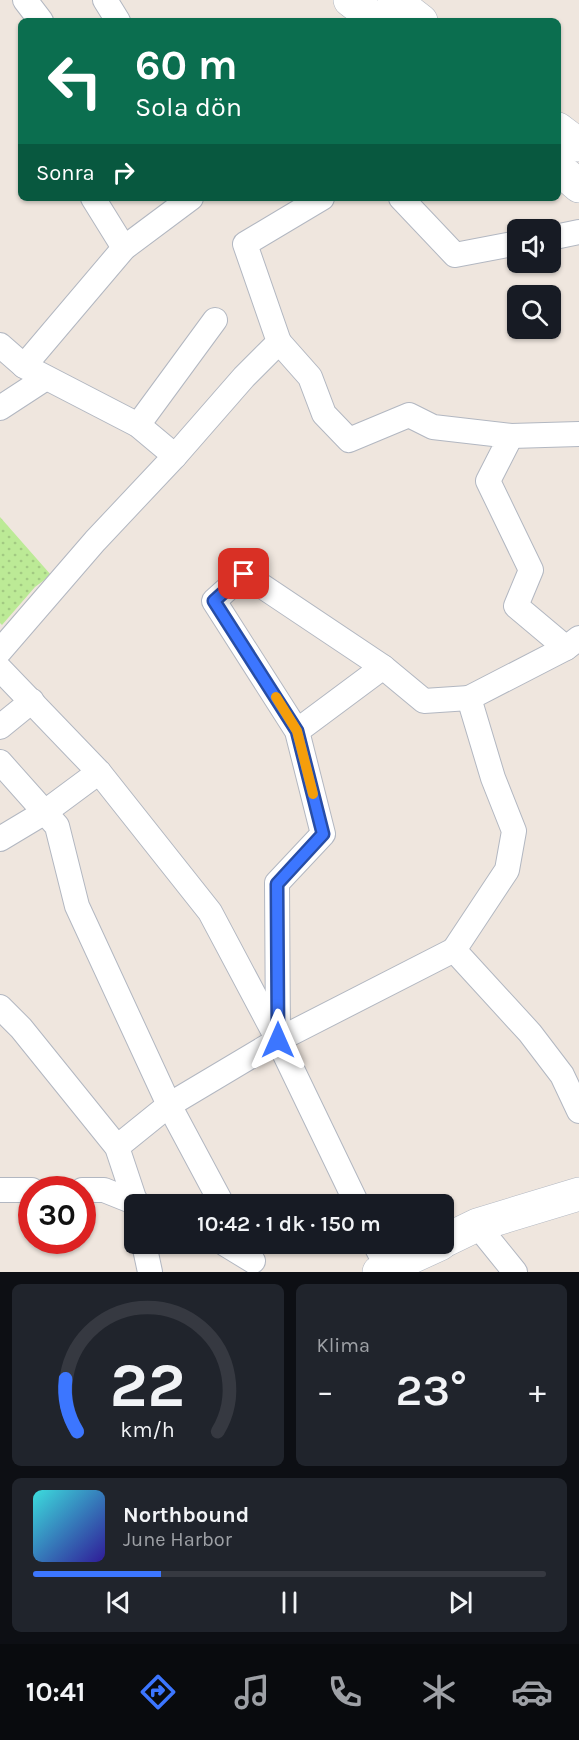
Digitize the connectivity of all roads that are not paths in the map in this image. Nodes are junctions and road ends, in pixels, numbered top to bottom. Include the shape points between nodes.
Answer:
1 (25, 0) edge
2 (105, 0) edge
3 (39, 18) edge
4 (116, 18) edge
5 (561, 131) edge
6 (579, 145) edge
7 (561, 171) edge
8 (579, 186) edge
9 (95, 201) edge
10 (187, 201) edge
11 (317, 201) edge
12 (404, 201) edge
13 (579, 232) edge
14 (561, 236) edge
15 (507, 245) edge
16 (124, 248) junction
17 (215, 320) dead end
18 (279, 342) junction
19 (0, 345) edge
20 (24, 366) junction
21 (46, 378) junction
22 (0, 408) edge
23 (138, 425) junction
24 (579, 434) edge
25 (512, 436) junction
26 (175, 456) junction
27 (572, 644) edge
28 (0, 651) edge
29 (383, 667) junction
30 (0, 669) edge
31 (469, 698) junction
32 (33, 701) junction
33 (0, 727) edge
34 (297, 731) junction
35 (0, 762) edge
36 (99, 772) junction
37 (45, 812) junction
38 (0, 839) edge
39 (454, 950) junction
40 (0, 1007) edge
41 (278, 1040) junction
42 (169, 1105) junction
43 (579, 1111) edge
44 (117, 1147) junction
45 (0, 1190) edge
46 (18, 1190) edge
47 (96, 1190) edge
48 (133, 1194) edge
49 (217, 1194) edge
50 (352, 1194) edge
51 (579, 1194) edge
52 (124, 1199) edge
53 (477, 1225) junction
54 (454, 1236) edge
55 (146, 1254) edge
56 (411, 1254) edge
57 (382, 1264) edge
58 (150, 1272) edge
59 (515, 1272) edge

1 - 3 street
2 - 4 street
5 - 6 street
7 - 8 street
9 - 16 street
10 - 16 street
11 - 18 street via 245,244
12 - 15 street via 455,255
13 - 14 street
16 - 20 street
17 - 23 street
18 - 25 street via 310,377 324,414 350,440 409,416 433,428
18 - 26 street
19 - 20 street
20 - 21 street
21 - 22 street
21 - 23 street
23 - 26 street
24 - 25 street
25 - 27 street via 488,481 531,570 516,606
26 - 28 street
27 - 31 street
29 - 31 street via 424,701
29 - 34 street
29 - 34 street via 244,574 214,601
30 - 32 street
31 - 39 street via 514,831 507,870
32 - 33 street
32 - 36 street
34 - 41 street via 323,834 277,884
35 - 37 street
36 - 37 street
36 - 41 street via 210,912
37 - 38 street
37 - 42 street via 57,826 77,906
39 - 41 street
39 - 43 street via 530,1033 562,1075
40 - 44 street
41 - 42 street
41 - 50 street
42 - 44 street
42 - 49 street
44 - 48 street
45 - 46 street
47 - 52 street
51 - 53 street
53 - 54 street
53 - 59 street
55 - 58 street
56 - 57 street

